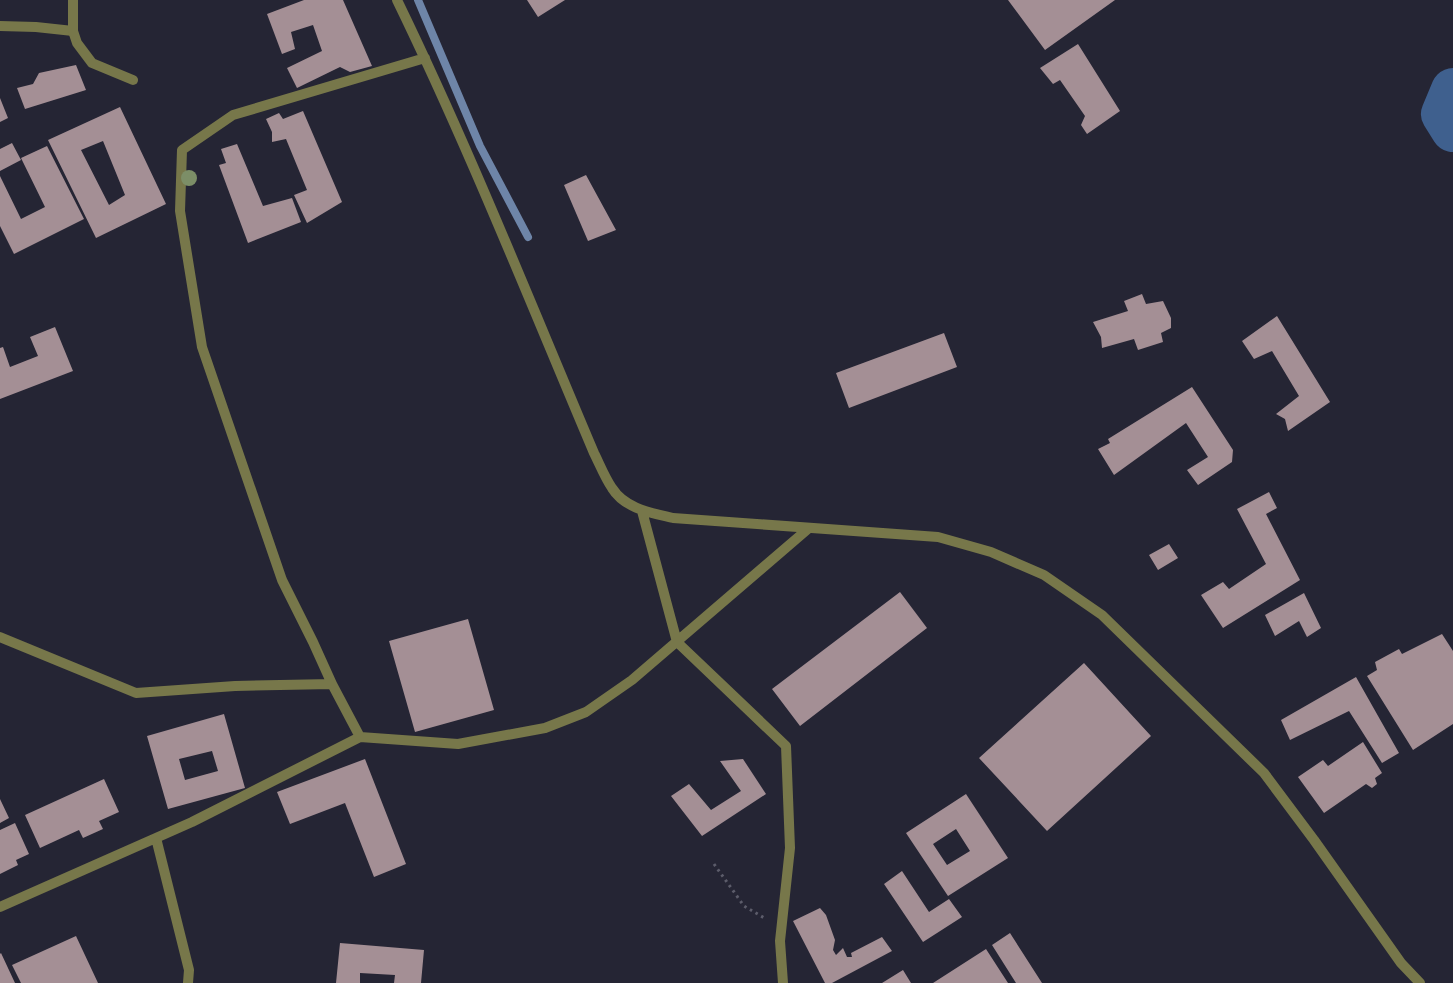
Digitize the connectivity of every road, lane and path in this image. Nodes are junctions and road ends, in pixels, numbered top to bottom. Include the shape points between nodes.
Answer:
1 (73, 0) edge
2 (397, 0) edge
3 (0, 26) edge
4 (72, 31) junction
5 (425, 58) junction
6 (133, 80) dead end
7 (642, 511) junction
8 (809, 528) junction
9 (0, 637) edge
10 (677, 642) junction
11 (332, 684) junction
12 (360, 737) junction
13 (156, 838) junction
14 (714, 864) dead end
15 (0, 907) edge
16 (782, 928) junction
17 (188, 983) edge
18 (783, 983) edge
19 (1420, 983) edge

1 - 4 street
2 - 5 street
3 - 4 street
4 - 6 street via 92,63
5 - 7 street via 594,454 613,490
5 - 11 street via 234,115 182,150 180,211 202,346 282,580
7 - 8 street via 673,518
7 - 10 street
8 - 10 street
8 - 19 street via 938,537 991,552 1044,575 1102,616 1264,773 1401,963
9 - 11 street via 136,693
10 - 12 street via 632,680 586,712 545,728 458,744
10 - 16 street via 786,746 790,848
11 - 12 street
12 - 13 street
13 - 15 street
13 - 17 street via 189,970
14 - 16 path via 744,906
16 - 18 street

